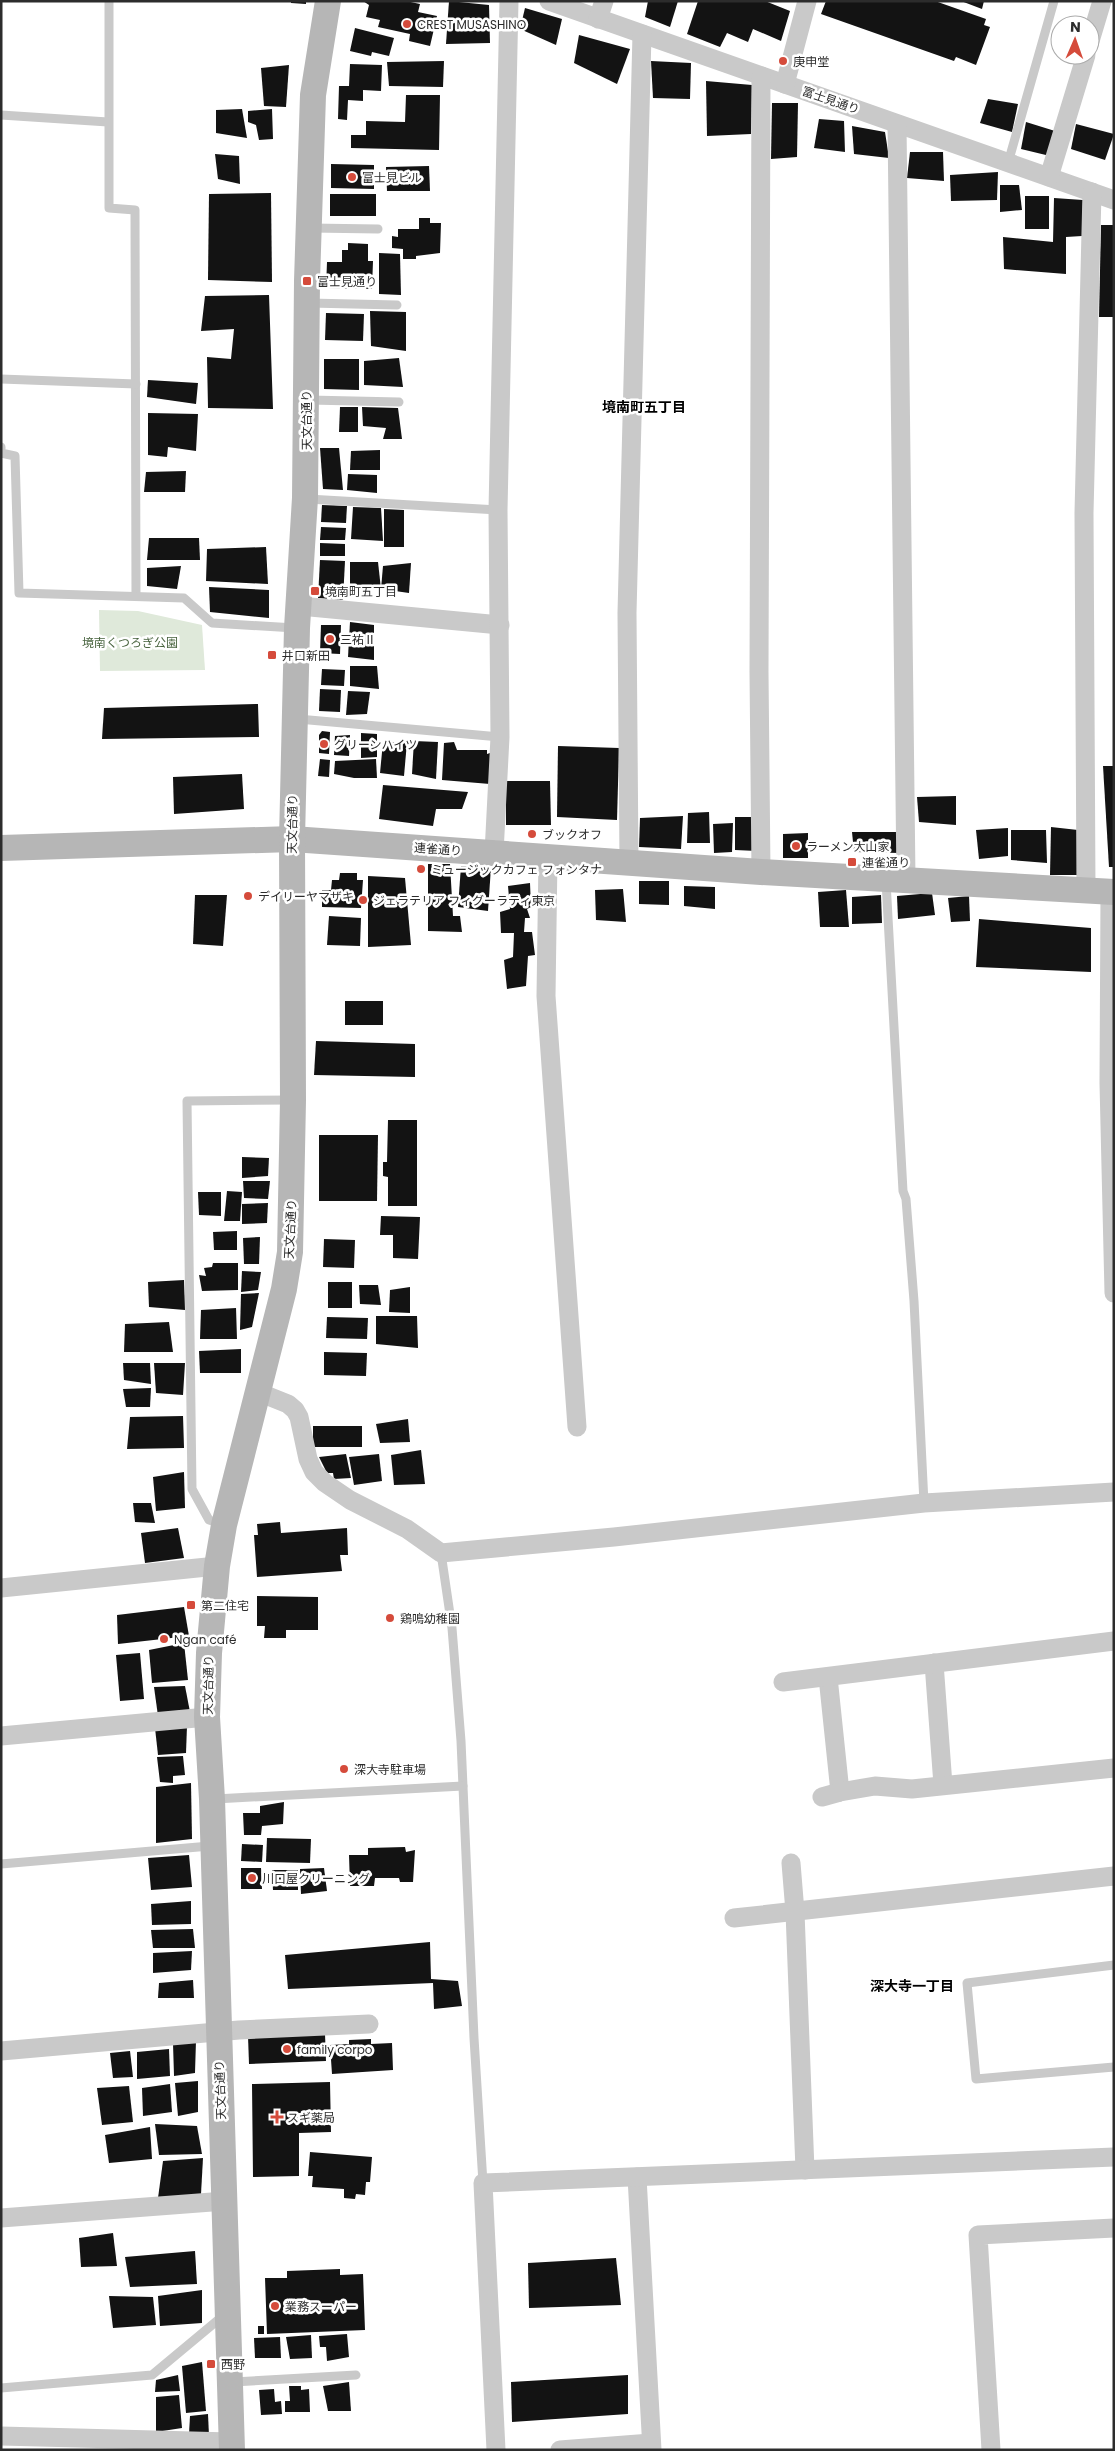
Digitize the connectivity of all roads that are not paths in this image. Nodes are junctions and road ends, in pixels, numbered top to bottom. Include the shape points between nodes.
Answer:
1 (109, 1) edge
2 (328, 1) edge
3 (509, 1) edge
4 (549, 1) edge
5 (807, 1) edge
6 (1054, 1) edge
7 (1102, 1) edge
8 (601, 10) edge
9 (1098, 15) edge
10 (642, 34) junction
11 (1083, 65) edge
12 (761, 76) junction
13 (785, 84) junction
14 (1, 115) edge
15 (108, 122) junction
16 (897, 124) junction
17 (1008, 163) junction
18 (1049, 177) junction
19 (1092, 192) junction
20 (1114, 200) edge
21 (309, 228) junction
22 (378, 229) dead end
23 (307, 303) junction
24 (397, 305) dead end
25 (1, 379) edge
26 (136, 384) junction
27 (306, 400) junction
28 (399, 402) dead end
29 (1, 447) edge
30 (305, 498) junction
31 (498, 510) junction
32 (136, 596) junction
33 (298, 617) junction
34 (500, 625) junction
35 (294, 718) junction
36 (500, 736) junction
37 (292, 839) junction
38 (1, 848) edge
39 (494, 853) junction
40 (548, 858) junction
41 (629, 862) junction
42 (761, 872) junction
43 (896, 879) junction
44 (1103, 891) edge
45 (293, 1100) junction
46 (1114, 1292) edge
47 (258, 1392) junction
48 (577, 1427) dead end
49 (1114, 1492) edge
50 (924, 1503) junction
51 (224, 1525) junction
52 (442, 1553) junction
53 (217, 1566) junction
54 (1, 1588) edge
55 (1114, 1641) edge
56 (934, 1664) junction
57 (828, 1677) junction
58 (783, 1682) dead end
59 (207, 1717) junction
60 (1, 1736) edge
61 (1114, 1768) edge
62 (943, 1785) junction
63 (463, 1786) junction
64 (212, 1799) junction
65 (214, 1846) junction
66 (791, 1863) dead end
67 (1, 1864) edge
68 (1114, 1876) edge
69 (795, 1912) junction
70 (734, 1918) dead end
71 (1114, 1965) edge
72 (369, 2024) dead end
73 (218, 2032) junction
74 (1, 2051) edge
75 (1114, 2066) edge
76 (1114, 2157) edge
77 (804, 2170) junction
78 (636, 2177) junction
79 (483, 2183) junction
80 (225, 2200) junction
81 (1, 2218) edge
82 (1114, 2228) edge
83 (229, 2311) junction
84 (356, 2375) dead end
85 (230, 2383) junction
86 (1, 2388) edge
87 (1, 2436) edge
88 (232, 2446) edge
89 (651, 2446) edge
90 (496, 2450) edge
91 (561, 2450) edge
92 (991, 2450) edge

1 - 15 lane
2 - 21 main road, 天文台通り via 313,87
3 - 31 street
4 - 8 street, 富士見通り
5 - 13 street
6 - 17 lane
7 - 9 street
8 - 10 street, 富士見通り
10 - 12 street, 富士見通り
10 - 41 street via 627,613
11 - 18 street
12 - 13 street, 富士見通り
12 - 42 street
13 - 16 street, 富士見通り
14 - 15 lane
15 - 26 lane via 109,208 135,210
16 - 17 street, 富士見通り
16 - 43 street
17 - 18 street, 富士見通り
18 - 19 street, 富士見通り
19 - 20 street, 富士見通り
19 - 44 street via 1084,514
21 - 22 lane
21 - 23 main road, 天文台通り
23 - 24 lane
23 - 27 main road, 天文台通り
25 - 26 lane
26 - 32 lane
27 - 28 lane
27 - 30 main road, 天文台通り
29 - 32 lane via 1,453 15,456 19,593
30 - 31 lane
30 - 33 main road, 天文台通り
31 - 34 street
32 - 33 lane via 184,598 212,623
33 - 34 street
33 - 35 main road, 天文台通り
34 - 36 street
35 - 36 lane
35 - 37 main road, 天文台通り
36 - 39 street
37 - 38 main road, 連雀通り
37 - 39 main road, 連雀通り
37 - 45 main road, 天文台通り
39 - 40 main road, 連雀通り
40 - 41 main road, 連雀通り
40 - 48 street via 546,996
41 - 42 main road, 連雀通り
42 - 43 main road, 連雀通り
43 - 44 main road, 連雀通り
43 - 50 lane via 902,1191 906,1199 914,1301
44 - 46 street
45 - 47 main road, 天文台通り via 290,1252
45 - 51 lane via 187,1101 192,1489 210,1520
47 - 51 main road, 天文台通り
47 - 52 street via 295,1410 308,1459 314,1472 325,1483 350,1500 407,1529
49 - 50 street
50 - 52 street
51 - 53 main road, 天文台通り
52 - 63 lane via 452,1628
53 - 54 street
53 - 59 main road, 天文台通り
55 - 56 street
56 - 57 street
56 - 62 street
57 - 58 street
57 - 62 street via 831,1794 875,1786 912,1789
59 - 60 street
59 - 64 main road, 天文台通り
61 - 62 street
63 - 64 lane
63 - 79 lane
64 - 65 main road, 天文台通り
65 - 67 lane
65 - 73 main road, 天文台通り
66 - 69 street
68 - 69 street
69 - 70 street
69 - 77 street
71 - 75 lane via 967,1983 976,2079
72 - 73 street
73 - 74 street
73 - 80 main road, 天文台通り
76 - 77 street
77 - 78 street
78 - 79 street
78 - 89 street
79 - 90 street
80 - 81 street
80 - 83 main road, 天文台通り
82 - 92 street via 978,2235
83 - 85 main road, 天文台通り
83 - 86 lane via 152,2375
84 - 85 lane
85 - 88 main road, 天文台通り
87 - 88 street
89 - 91 street

